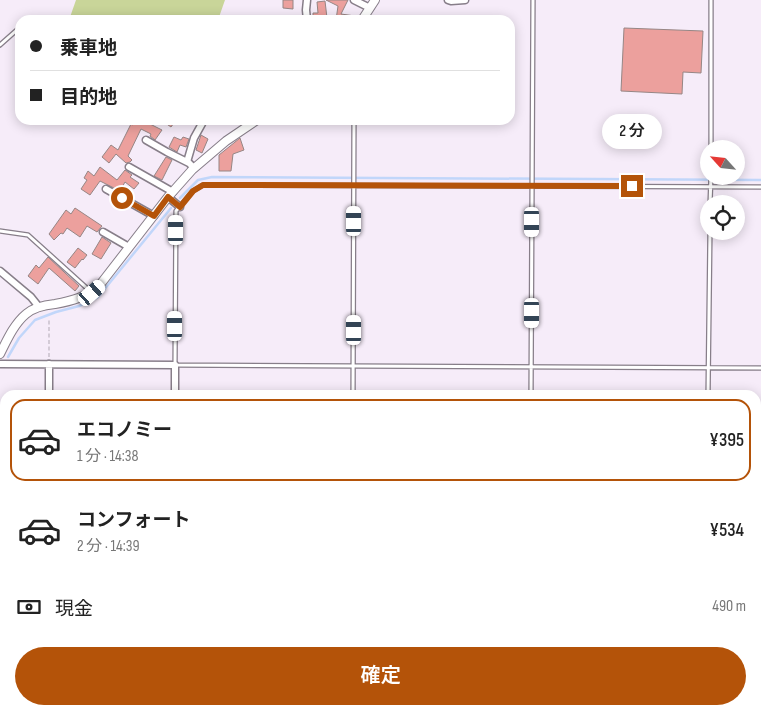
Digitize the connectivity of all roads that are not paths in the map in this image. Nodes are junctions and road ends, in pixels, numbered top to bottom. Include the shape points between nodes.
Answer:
1 (307, 0) edge
2 (354, 0) edge
3 (375, 0) edge
4 (448, 0) edge
5 (465, 0) edge
6 (533, 0) edge
7 (711, 0) edge
8 (370, 8) junction
9 (306, 15) edge
10 (365, 15) edge
11 (15, 32) edge
12 (0, 45) edge
13 (201, 125) edge
14 (246, 125) edge
15 (354, 125) edge
16 (146, 140) dead end
17 (711, 140) edge
18 (187, 162) junction
19 (129, 167) dead end
20 (194, 168) junction
21 (354, 183) junction
22 (533, 185) junction
23 (700, 185) edge
24 (710, 185) joint
25 (761, 187) edge
26 (106, 189) dead end
27 (171, 194) junction
28 (710, 195) edge
29 (180, 207) junction
30 (154, 216) junction
31 (0, 231) edge
32 (103, 232) dead end
33 (710, 240) edge
34 (129, 247) junction
35 (0, 271) edge
36 (92, 293) junction
37 (39, 307) junction
38 (4, 338) edge
39 (0, 354) edge
40 (0, 364) edge
41 (49, 364) junction
42 (175, 365) junction
43 (354, 366) junction
44 (531, 367) junction
45 (708, 368) junction
46 (761, 368) edge
47 (49, 390) edge
48 (175, 390) edge
49 (353, 390) edge
50 (531, 390) edge
51 (708, 390) edge

1 - 9 street
2 - 8 street
3 - 8 street
4 - 5 street
6 - 22 lane
7 - 17 lane
8 - 10 street
11 - 12 lane
13 - 18 street
14 - 20 street
15 - 21 lane
16 - 18 street
18 - 20 street
19 - 27 street
20 - 27 street
21 - 22 lane
21 - 29 lane via 203,185 193,191
21 - 43 lane
22 - 23 lane
22 - 44 lane
24 - 25 lane
24 - 28 lane
26 - 30 street
27 - 29 street
27 - 30 street
29 - 42 lane via 176,211
30 - 34 street
31 - 36 lane via 28,235
32 - 34 street
33 - 45 lane
34 - 36 street
35 - 37 street via 32,297
36 - 37 street
37 - 38 street via 27,313
38 - 39 street
40 - 41 street
41 - 42 street
41 - 47 street
42 - 43 lane
42 - 48 street
43 - 44 lane
43 - 49 lane
44 - 45 lane
44 - 50 lane
45 - 46 lane
45 - 51 lane

